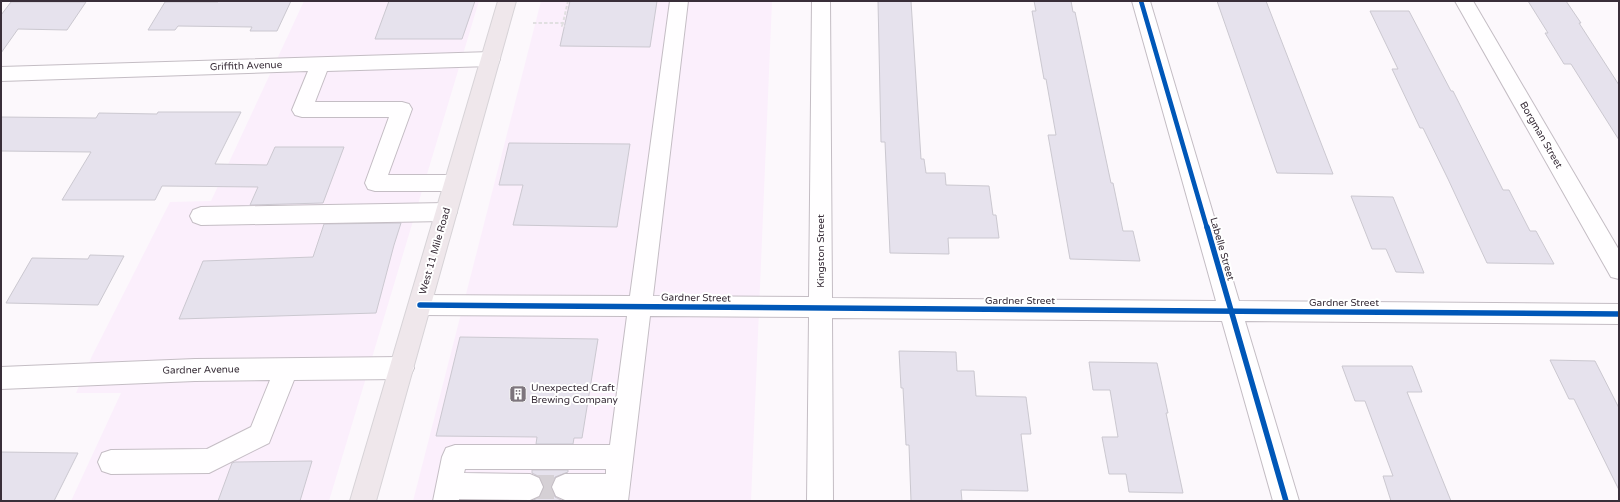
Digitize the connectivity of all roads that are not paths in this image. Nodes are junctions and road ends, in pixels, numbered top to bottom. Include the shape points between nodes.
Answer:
1 (507, 1) edge
2 (679, 1) edge
3 (821, 1) edge
4 (1141, 1) edge
5 (1464, 1) edge
6 (490, 59) junction
7 (320, 64) junction
8 (1, 74) edge
9 (454, 183) junction
10 (446, 212) junction
11 (201, 216) dead end
12 (1619, 270) edge
13 (420, 305) junction
14 (640, 306) junction
15 (821, 308) junction
16 (1231, 312) junction
17 (1619, 314) edge
18 (402, 368) junction
19 (286, 369) junction
20 (1, 378) edge
21 (621, 457) junction
22 (111, 462) dead end
23 (530, 487) tunnel mouth
24 (565, 487) tunnel mouth
25 (447, 494) edge
26 (616, 494) edge
27 (363, 501) edge
28 (820, 501) edge
29 (1286, 501) edge

1 - 6 main road, West 11 Mile Road
2 - 14 street
3 - 15 street, Kingston Street
4 - 16 street, Labelle Street
5 - 12 street, Borgman Street
6 - 7 street, Griffith Avenue
6 - 9 main road, West 11 Mile Road
7 - 8 street, Griffith Avenue
7 - 9 street via 302,110 402,109 375,183
9 - 10 main road, West 11 Mile Road
10 - 11 street
10 - 13 main road, West 11 Mile Road
13 - 14 street, Gardner Street
13 - 18 main road, West 11 Mile Road
14 - 15 street, Gardner Street
14 - 21 street
15 - 16 street, Gardner Street
15 - 28 street, Kingston Street
16 - 17 street, Gardner Street
16 - 29 street, Labelle Street
18 - 19 street, Gardner Avenue
18 - 27 main road, West 11 Mile Road
19 - 20 street, Gardner Avenue
19 - 22 street via 260,435 209,461
21 - 25 street via 455,456
21 - 26 street
23 - 25 street
24 - 26 street

